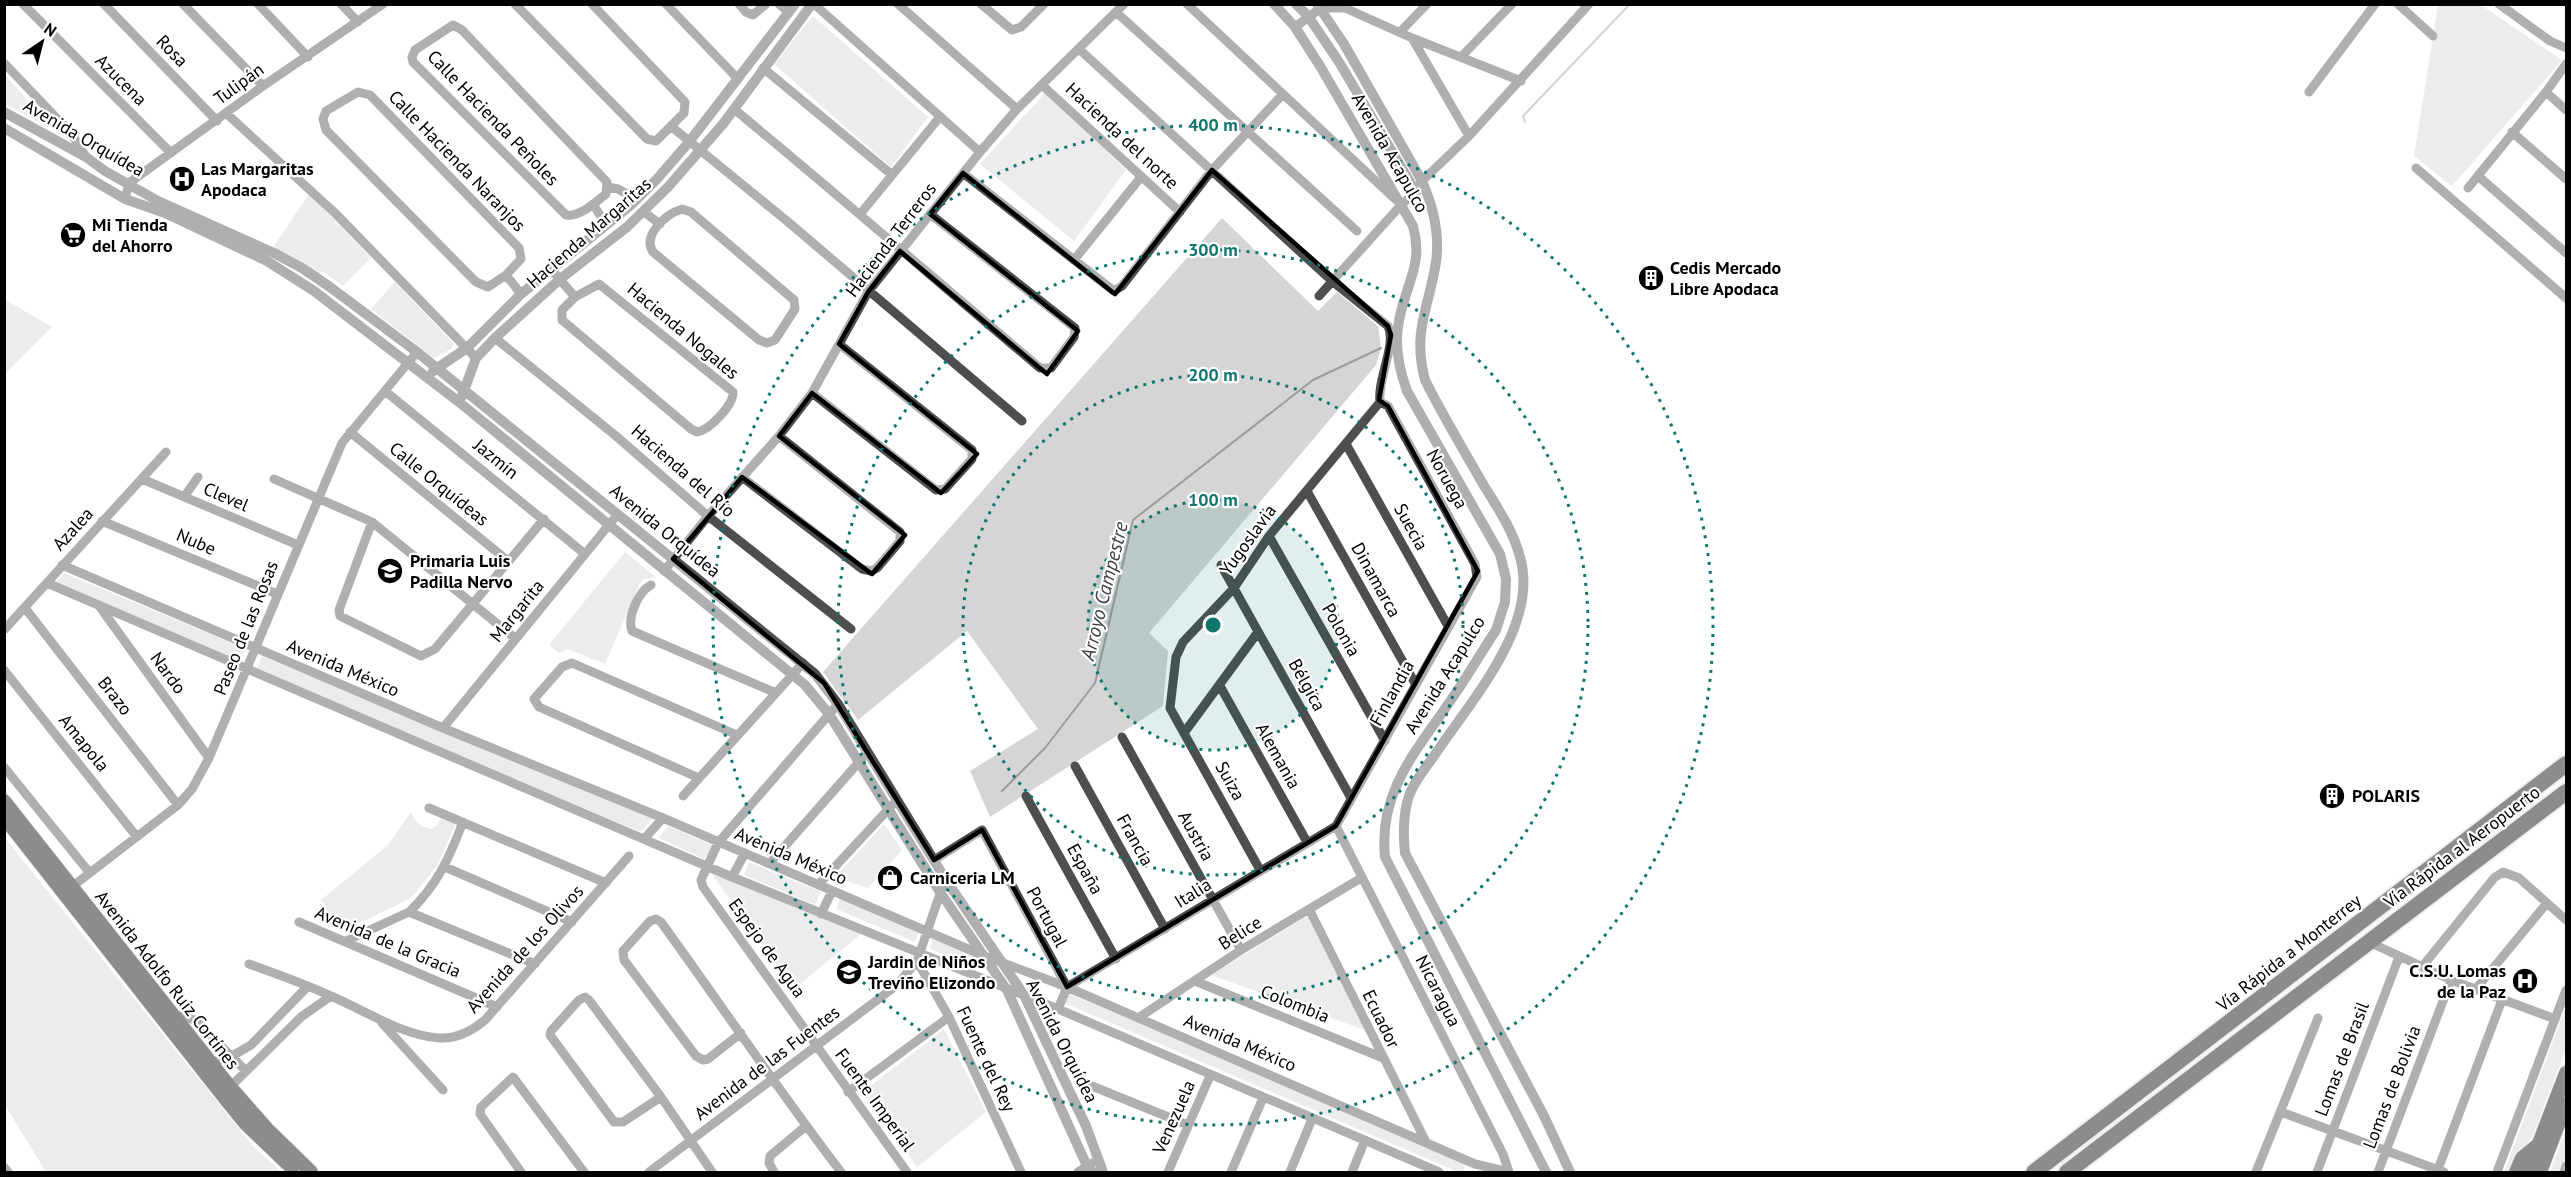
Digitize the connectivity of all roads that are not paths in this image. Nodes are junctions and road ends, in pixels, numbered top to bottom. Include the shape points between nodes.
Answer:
1 (22, 4) edge
2 (104, 4) edge
3 (183, 4) edge
4 (258, 4) edge
5 (341, 4) edge
6 (383, 4) edge
7 (514, 4) edge
8 (592, 4) edge
9 (666, 4) edge
10 (739, 4) edge
11 (766, 4) edge
12 (779, 4) edge
13 (813, 4) edge
14 (898, 4) edge
15 (981, 4) edge
16 (1044, 4) edge
17 (1124, 4) edge
18 (1187, 4) edge
19 (1274, 4) edge
20 (1296, 4) edge
21 (1427, 4) edge
22 (1512, 4) edge
23 (1589, 4) edge
24 (2375, 4) edge
25 (2398, 4) edge
26 (2499, 4) edge
27 (1319, 6) edge
28 (1347, 6) edge
29 (792, 9) edge
30 (1116, 12) junction
31 (1308, 16) junction
32 (358, 22) junction
33 (1295, 27) junction
34 (1400, 32) junction
35 (2433, 36) dead end
36 (1412, 38) junction
37 (2566, 48) edge
38 (1079, 49) junction
39 (308, 57) junction
40 (1461, 57) junction
41 (4, 63) edge
42 (2566, 64) edge
43 (763, 68) junction
44 (738, 79) junction
45 (1521, 81) junction
46 (1042, 85) junction
47 (263, 86) junction
48 (2309, 92) dead end
49 (2546, 93) junction
50 (1283, 94) junction
51 (734, 109) junction
52 (1017, 109) junction
53 (2566, 110) edge
54 (4, 112) edge
55 (227, 114) junction
56 (939, 118) junction
57 (217, 121) junction
58 (672, 127) junction
59 (4, 128) edge
60 (1248, 132) junction
61 (2512, 132) junction
62 (44, 133) junction
63 (1469, 136) junction
64 (689, 142) junction
65 (36, 146) junction
66 (700, 152) junction
67 (980, 152) junction
68 (171, 153) junction
69 (86, 156) junction
70 (2416, 168) dead end
71 (1212, 170) junction
72 (963, 173) junction
73 (891, 174) junction
74 (2478, 176) junction
75 (1141, 177) junction
76 (2566, 179) edge
77 (1422, 181) junction
78 (129, 183) junction
79 (608, 187) junction
80 (2468, 188) dead end
81 (108, 189) junction
82 (1416, 192) junction
83 (124, 199) junction
84 (636, 199) junction
85 (593, 204) junction
86 (1401, 205) junction
87 (644, 212) junction
88 (1180, 212) junction
89 (861, 213) junction
90 (930, 214) junction
91 (660, 224) junction
92 (606, 225) junction
93 (1357, 231) dead end
94 (900, 251) junction
95 (2566, 253) edge
96 (1074, 260) junction
97 (550, 268) junction
98 (506, 275) junction
99 (559, 280) junction
100 (1332, 281) junction
101 (868, 292) junction
102 (521, 294) junction
103 (1319, 296) dead end
104 (575, 297) junction
105 (2566, 298) edge
106 (495, 338) junction
107 (839, 344) junction
108 (467, 348) junction
109 (417, 352) junction
110 (476, 358) junction
111 (408, 362) junction
112 (436, 368) junction
113 (426, 377) junction
114 (464, 390) junction
115 (385, 391) junction
116 (812, 393) junction
117 (459, 402) junction
118 (1380, 402) junction
119 (1022, 421) dead end
120 (350, 432) junction
121 (779, 436) junction
122 (1346, 444) junction
123 (166, 452) dead end
124 (198, 477) dead end
125 (742, 477) junction
126 (142, 479) junction
127 (274, 479) dead end
128 (1307, 491) junction
129 (184, 497) junction
130 (317, 498) junction
131 (617, 515) junction
132 (708, 516) junction
133 (544, 519) junction
134 (102, 521) junction
135 (372, 522) junction
136 (609, 525) junction
137 (1269, 536) junction
138 (298, 545) junction
139 (585, 554) junction
140 (673, 560) junction
141 (508, 561) junction
142 (62, 565) junction
143 (1221, 566) dead end
144 (664, 571) junction
145 (1477, 577) joint
146 (47, 583) junction
147 (651, 585) dead end
148 (1234, 588) junction
149 (277, 594) junction
150 (473, 604) junction
151 (100, 606) junction
152 (26, 608) junction
153 (1448, 626) junction
154 (851, 629) dead end
155 (4, 630) edge
156 (1258, 632) junction
157 (516, 639) junction
158 (255, 648) junction
159 (803, 663) junction
160 (247, 669) junction
161 (4, 670) edge
162 (793, 673) junction
163 (1220, 686) junction
164 (1416, 686) junction
165 (776, 693) junction
166 (838, 704) junction
167 (1170, 708) joint
168 (828, 714) junction
169 (443, 728) junction
170 (1184, 733) junction
171 (738, 735) junction
172 (1122, 737) dead end
173 (1385, 741) junction
174 (867, 753) junction
175 (209, 758) junction
176 (857, 763) junction
177 (1076, 766) dead end
178 (2563, 766) edge
179 (4, 767) edge
180 (699, 778) junction
181 (2566, 792) edge
182 (683, 796) dead end
183 (1026, 796) dead end
184 (1351, 798) junction
185 (897, 800) junction
186 (4, 801) edge
187 (177, 805) junction
188 (429, 808) dead end
189 (887, 810) junction
190 (4, 817) edge
191 (663, 818) junction
192 (463, 822) junction
193 (1336, 826) junction
194 (137, 837) junction
195 (644, 839) junction
196 (1307, 842) junction
197 (718, 843) junction
198 (745, 853) junction
199 (630, 856) dead end
200 (934, 861) junction
201 (769, 864) junction
202 (706, 866) junction
203 (445, 867) junction
204 (1260, 870) junction
205 (89, 872) junction
206 (732, 877) junction
207 (1361, 878) junction
208 (946, 880) junction
209 (606, 883) junction
210 (818, 885) junction
211 (67, 890) junction
212 (832, 891) junction
213 (940, 892) junction
214 (1212, 901) junction
215 (2547, 903) junction
216 (1309, 909) junction
217 (409, 912) junction
218 (821, 914) junction
219 (2566, 920) edge
220 (299, 922) dead end
221 (572, 922) junction
222 (1165, 929) junction
223 (927, 930) junction
224 (346, 941) junction
225 (2369, 942) junction
226 (1241, 950) junction
227 (982, 955) junction
228 (2399, 957) junction
229 (918, 958) junction
230 (1116, 959) junction
231 (1001, 963) junction
232 (249, 964) dead end
233 (535, 964) junction
234 (2422, 967) junction
235 (2451, 980) junction
236 (1195, 981) junction
237 (308, 986) junction
238 (1067, 987) junction
239 (1007, 990) junction
240 (2475, 990) junction
241 (2566, 990) edge
242 (1024, 995) junction
243 (331, 996) junction
244 (2502, 1000) junction
245 (497, 1007) junction
246 (1058, 1009) junction
247 (172, 1014) junction
248 (949, 1017) junction
249 (1138, 1018) junction
250 (2318, 1018) dead end
251 (378, 1019) junction
252 (2555, 1019) junction
253 (741, 1033) junction
254 (817, 1047) junction
255 (232, 1056) junction
256 (1383, 1058) junction
257 (208, 1069) junction
258 (246, 1071) junction
259 (2566, 1073) edge
260 (1210, 1076) junction
261 (773, 1079) junction
262 (1087, 1084) dead end
263 (230, 1087) junction
264 (443, 1090) dead end
265 (848, 1092) junction
266 (661, 1097) junction
267 (1263, 1098) junction
268 (2566, 1104) edge
269 (2281, 1112) junction
270 (1312, 1119) junction
271 (1188, 1125) junction
272 (806, 1126) junction
273 (2333, 1131) junction
274 (692, 1140) junction
275 (1365, 1140) junction
276 (1426, 1142) junction
277 (2539, 1144) junction
278 (2386, 1151) junction
279 (1099, 1159) junction
280 (4, 1167) edge
281 (2566, 1167) edge
282 (1415, 1168) edge
283 (1473, 1168) edge
284 (1086, 1170) edge
285 (2440, 1172) edge
286 (9, 1173) edge
287 (297, 1173) edge
288 (311, 1173) edge
289 (521, 1173) edge
290 (584, 1173) edge
291 (649, 1173) edge
292 (712, 1173) edge
293 (774, 1173) edge
294 (841, 1173) edge
295 (907, 1173) edge
296 (1021, 1173) edge
297 (1103, 1173) edge
298 (1168, 1173) edge
299 (1231, 1173) edge
300 (1290, 1173) edge
301 (1352, 1173) edge
302 (1439, 1173) edge
303 (1509, 1173) edge
304 (1546, 1173) edge
305 (1570, 1173) edge
306 (2034, 1173) edge
307 (2067, 1173) edge
308 (2256, 1173) edge
309 (2317, 1173) edge
310 (2378, 1173) edge
311 (2497, 1173) edge
312 (2516, 1173) edge
313 (2528, 1173) edge
314 (2540, 1173) edge
315 (2564, 1173) edge

1 - 68 street, Azucena
2 - 57 street, Rosa
3 - 47 street
4 - 39 street
5 - 32 street
6 - 32 street, Tulipán
7 - 58 street via 647,140 656,141
8 - 58 street via 682,98 685,109
9 - 44 street
10 - 11 street via 753,15
12 - 29 street
13 - 43 street, Hacienda Margaritas
13 - 56 street
14 - 52 street
15 - 16 street via 1012,30 1021,27
17 - 30 street, Hacienda Terreros
18 - 50 street
19 - 33 street, Avenida Acapulco
20 - 31 street, Avenida Acapulco
21 - 34 street
22 - 40 street
23 - 45 street
24 - 48 street
25 - 35 street
26 - 37 street
27 - 28 street
27 - 31 street
27 - 77 street, Avenida Acapulco
28 - 34 street
29 - 44 street, Hacienda Margaritas
30 - 38 street, Hacienda Terreros
30 - 60 street
31 - 33 street
31 - 82 street, Avenida Acapulco
32 - 39 street, Tulipán
33 - 86 street, Avenida Acapulco
34 - 36 street
36 - 40 street
36 - 63 street
38 - 46 street, Hacienda Terreros
38 - 71 street
39 - 47 street, Tulipán
40 - 45 street
41 - 69 street via 71,133
42 - 49 street
43 - 51 street, Hacienda Margaritas
43 - 73 street
44 - 64 street, Hacienda Margaritas
45 - 63 street
46 - 52 street, Hacienda Terreros
46 - 75 street, Hacienda del norte
47 - 55 street, Tulipán
49 - 53 street
49 - 61 street
50 - 60 street
50 - 86 street
51 - 66 street, Hacienda Margaritas
51 - 89 street
52 - 67 street, Hacienda Terreros
54 - 62 street, Avenida Orquídea
55 - 57 street, Tulipán
55 - 108 street via 335,213
56 - 67 street
56 - 73 street
57 - 68 street, Tulipán
58 - 64 street
59 - 65 street, Avenida Orquídea
60 - 71 street
60 - 93 street
61 - 74 street
61 - 76 street
62 - 65 street
62 - 69 street, Avenida Orquídea
63 - 77 street
64 - 66 street
64 - 84 street, Hacienda Margaritas
65 - 81 street, Avenida Orquídea
66 - 87 street, Hacienda Margaritas
66 - 101 street
67 - 72 street, Hacienda Terreros
68 - 78 street, Tulipán
69 - 78 street, Avenida Orquídea
70 - 105 street
71 - 88 street
71 - 100 street
72 - 90 street, Hacienda Terreros
72 - 96 street
73 - 89 street
74 - 80 street
74 - 95 street
75 - 88 street, Hacienda del norte
75 - 96 street
77 - 82 street
77 - 305 street, Avenida Acapulco via 1437,248 1419,338 1425,380 1509,527 1521,558 1523,581 1510,641 1408,797 1403,832 1405,853 1539,1105
78 - 81 street
78 - 83 street
78 - 109 street, Avenida Orquídea via 188,216 302,268
79 - 84 street
79 - 85 street, Calle Hacienda Peñoles via 606,194
79 - 85 street, Calle Hacienda Peñoles via 457,27 449,26 412,53 413,62 563,213 570,216
81 - 83 street, Avenida Orquídea
82 - 86 street
83 - 111 street, Avenida Orquídea via 165,213 288,273
84 - 92 street, Hacienda Margaritas
85 - 92 street
86 - 100 street
86 - 304 street, Avenida Acapulco via 1413,226 1418,253 1398,322 1403,379 1491,536 1506,579 1505,602 1496,630 1397,781 1384,824 1385,857
87 - 91 street
87 - 99 street, Hacienda Margaritas
88 - 96 street via 1114,291
89 - 94 street
90 - 94 street, Hacienda Terreros
90 - 94 street via 1075,328 1074,337 1051,368 1040,368
91 - 91 street via 681,209 691,212 790,295 795,309 775,340 768,344 759,340 653,252 648,241
92 - 97 street, Hacienda Margaritas
94 - 101 street, Hacienda Terreros
97 - 99 street
97 - 102 street, Hacienda Margaritas
98 - 98 street, Calle Hacienda Naranjos via 489,287 476,282 326,130 322,119 326,111 358,92 370,95 519,248 521,259
98 - 102 street
99 - 104 street
99 - 106 street, Hacienda Margaritas
100 - 103 street
100 - 118 street via 1390,330
101 - 107 street, Hacienda Terreros
101 - 119 street
102 - 108 street, Hacienda Margaritas
104 - 104 street, Hacienda Nogales via 562,310 562,320 691,429 697,432 709,428 733,400 731,390 603,286 595,285
106 - 110 street, Hacienda Margaritas
106 - 132 street, Hacienda del Río
107 - 116 street, Hacienda Terreros
107 - 116 street via 972,450 972,459 945,489 936,490
108 - 110 street
108 - 112 street, Hacienda Margaritas
109 - 111 street, Paseo de las Rosas
109 - 112 street, Avenida Orquídea
110 - 114 street, Hacienda Margaritas
111 - 113 street, Avenida Orquídea
111 - 115 street, Paseo de las Rosas
112 - 113 street, Hacienda Margaritas
112 - 114 street, Avenida Orquídea
113 - 117 street, Avenida Orquídea
114 - 117 street, Hacienda Margaritas
114 - 131 street, Avenida Orquídea
115 - 120 street, Paseo de las Rosas
115 - 133 street, Jazmín
116 - 121 street, Hacienda Terreros
117 - 136 street, Avenida Orquídea
118 - 122 street, Yugoslavia
118 - 145 street, Noruega via 1388,406 1475,564
120 - 130 street, Paseo de las Rosas
120 - 141 street, Calle Orquídeas
121 - 125 street, Hacienda Terreros
121 - 125 street via 900,532 900,541 877,568 872,572 862,569
122 - 128 street, Yugoslavia
122 - 153 street, Suecia
123 - 126 street, Azalea
124 - 129 street
125 - 132 street, Hacienda Terreros
126 - 129 street, Clevel
126 - 134 street, Azalea
127 - 130 street
128 - 137 street, Yugoslavia
128 - 164 street, Dinamarca
129 - 138 street, Clevel
130 - 135 street
130 - 138 street, Paseo de las Rosas
131 - 136 street, Margarita
131 - 140 street, Avenida Orquídea
132 - 140 street, Hacienda Terreros
132 - 154 street, Hacienda del Río
133 - 139 street, Jazmín
133 - 141 street
134 - 142 street, Azalea
134 - 149 street, Nube
135 - 150 street
135 - 150 street via 340,616 422,656 435,649
136 - 139 street, Margarita
136 - 144 street, Avenida Orquídea
137 - 148 street, Yugoslavia
137 - 173 street, Polonia
138 - 149 street, Paseo de las Rosas
139 - 157 street, Margarita
140 - 144 street, Hacienda Terreros
140 - 159 street, Avenida Orquídea
141 - 150 street
142 - 146 street, Azalea
142 - 158 street, Avenida México
143 - 148 street, Bélgica
144 - 162 street, Avenida Orquídea
145 - 153 street, Finlandia
146 - 151 street
146 - 152 street, Azalea
147 - 165 street via 639,597 632,631
148 - 156 street, Bélgica
148 - 167 street, Yugoslavia via 1178,648
149 - 158 street, Paseo de las Rosas
150 - 157 street
151 - 160 street
151 - 175 street, Nardo
152 - 155 street, Azalea
152 - 187 street, Brazo
153 - 164 street, Finlandia
156 - 163 street
156 - 184 street, Bélgica
157 - 169 street, Margarita
158 - 160 street, Paseo de las Rosas
158 - 169 street, Avenida México
159 - 162 street
159 - 166 street, Avenida Orquídea
160 - 175 street, Paseo de las Rosas
160 - 195 street
161 - 194 street, Amapola
162 - 165 street
162 - 168 street, Avenida Orquídea
163 - 170 street
163 - 196 street, Alemania
164 - 173 street, Finlandia
165 - 171 street
166 - 168 street
166 - 174 street, Avenida Orquídea
167 - 170 street, Suiza
168 - 176 street, Avenida Orquídea
168 - 197 street
169 - 191 street, Avenida México
170 - 204 street, Suiza
171 - 180 street
171 - 180 street via 572,663 561,667 534,699 539,707
172 - 214 street, Austria
173 - 184 street, Finlandia
174 - 176 street
174 - 185 street, Avenida Orquídea
175 - 187 street, Paseo de las Rosas via 192,789
176 - 189 street, Avenida Orquídea
176 - 201 street
177 - 222 street, Francia
178 - 306 highway, Vía Rápida a Monterrey
179 - 205 street
180 - 182 street
181 - 225 highway, Vía Rápida al Aeropuerto
183 - 230 street, España
184 - 193 street, Finlandia
185 - 189 street
185 - 200 street, Avenida Orquídea
186 - 211 main road, Avenida Adolfo Ruiz Cortínes
187 - 194 street, Paseo de las Rosas
188 - 192 street
189 - 210 street
189 - 213 street, Avenida Orquídea
190 - 211 main road
191 - 195 street
191 - 197 street, Avenida México
192 - 203 street
192 - 209 street
193 - 196 street, Italia
193 - 207 street, Nicaragua
194 - 205 street, Paseo de las Rosas
195 - 202 street
196 - 204 street, Italia
197 - 198 street, Avenida México
197 - 202 street
198 - 201 street, Avenida México
198 - 206 street
199 - 209 street, Avenida de los Olivos
200 - 208 street, Avenida Orquídea
200 - 238 street, Portugal via 982,830
201 - 210 street, Avenida México
202 - 206 street
202 - 254 street, Espejo de Agua via 703,887
203 - 217 street
203 - 221 street
204 - 214 street, Italia
205 - 211 street, Paseo de las Rosas
206 - 218 street
207 - 216 street, Belice
207 - 303 street, Nicaragua via 1503,1154
208 - 213 street, Avenida de las Fuentes
208 - 231 street, Avenida Orquídea
209 - 221 street, Avenida de los Olivos
210 - 212 street, Avenida México
211 - 247 main road, Avenida Adolfo Ruiz Cortínes
211 - 257 main road via 176,1037
212 - 218 street
212 - 223 street, Avenida México
213 - 223 street, Avenida de las Fuentes
213 - 227 street, Avenida Orquídea
214 - 222 street, Italia
214 - 226 street, Austria
215 - 219 street
215 - 234 street via 2513,874 2503,872
215 - 240 street
216 - 226 street, Belice
216 - 256 street, Ecuador
217 - 224 street
217 - 233 street
218 - 229 street
220 - 224 street, Avenida de la Gracia
221 - 233 street, Avenida de los Olivos
222 - 230 street, Italia
223 - 227 street, Avenida México
223 - 229 street, Avenida de las Fuentes
224 - 245 street, Avenida de la Gracia
225 - 228 street
225 - 307 highway, Vía Rápida al Aeropuerto
226 - 236 street, Belice
227 - 231 street, Avenida México
227 - 239 street, Avenida Orquídea
228 - 234 street
228 - 273 street, Lomas de Brasil
229 - 239 street
229 - 248 street, Fuente del Rey
229 - 254 street, Avenida de las Fuentes via 897,985
230 - 238 street, Italia
231 - 238 street, Avenida México
231 - 242 street, Avenida Orquídea
232 - 237 street, Avenida de los Olivos
233 - 245 street, Avenida de los Olivos
234 - 235 street
235 - 240 street
235 - 278 street, Lomas de Bolivia
236 - 249 street, Belice
236 - 256 street, Colombia
237 - 243 street, Avenida de los Olivos
237 - 255 street via 259,1038
238 - 246 street
238 - 249 street, Avenida México
239 - 242 street
239 - 284 street, Avenida Orquídea
240 - 244 street
241 - 252 street
242 - 246 street
242 - 279 street, Avenida Orquídea
243 - 251 street, Avenida de los Olivos
243 - 258 street via 301,1017
244 - 252 street
244 - 285 street
245 - 251 street, Avenida de los Olivos via 474,1029 457,1037 420,1034
246 - 260 street
247 - 255 street via 195,1020
247 - 257 main road, Avenida Adolfo Ruiz Cortínes
248 - 265 street
248 - 296 street, Fuente del Rey
249 - 276 street, Avenida México
250 - 269 street
251 - 264 street
252 - 311 street
253 - 253 street via 661,922 650,921 623,951 627,964 699,1059 708,1059
253 - 261 street
254 - 261 street, Avenida de las Fuentes
254 - 265 street, Fuente Imperial
255 - 257 street
255 - 258 street
256 - 276 street, Ecuador
257 - 263 main road, Avenida Adolfo Ruiz Cortínes
257 - 287 main road via 246,1124
258 - 263 street
259 - 277 main road
260 - 267 street
260 - 271 street, Venezuela
261 - 272 street
261 - 274 street, Avenida de las Fuentes
262 - 271 street
263 - 288 main road, Avenida Adolfo Ruiz Cortínes
265 - 295 street, Fuente Imperial
266 - 266 street via 585,997 550,1034 614,1122 623,1122
266 - 274 street
267 - 270 street
267 - 299 street
268 - 314 main road
269 - 273 street
269 - 308 street
270 - 275 street
270 - 300 street
271 - 298 street, Venezuela
272 - 293 street via 772,1154 768,1163
272 - 294 street
273 - 278 street
273 - 309 street, Lomas de Brasil
274 - 291 street, Avenida de las Fuentes
274 - 292 street
275 - 282 street
275 - 301 street
276 - 283 street, Avenida México
277 - 312 main road via 2522,1158
277 - 313 main road
278 - 285 street
278 - 310 street, Lomas de Bolivia
279 - 284 street
279 - 297 street, Avenida Orquídea
280 - 286 street
281 - 315 street
282 - 302 street
283 - 303 street, Avenida México
289 - 290 street via 481,1118 481,1107 513,1077

